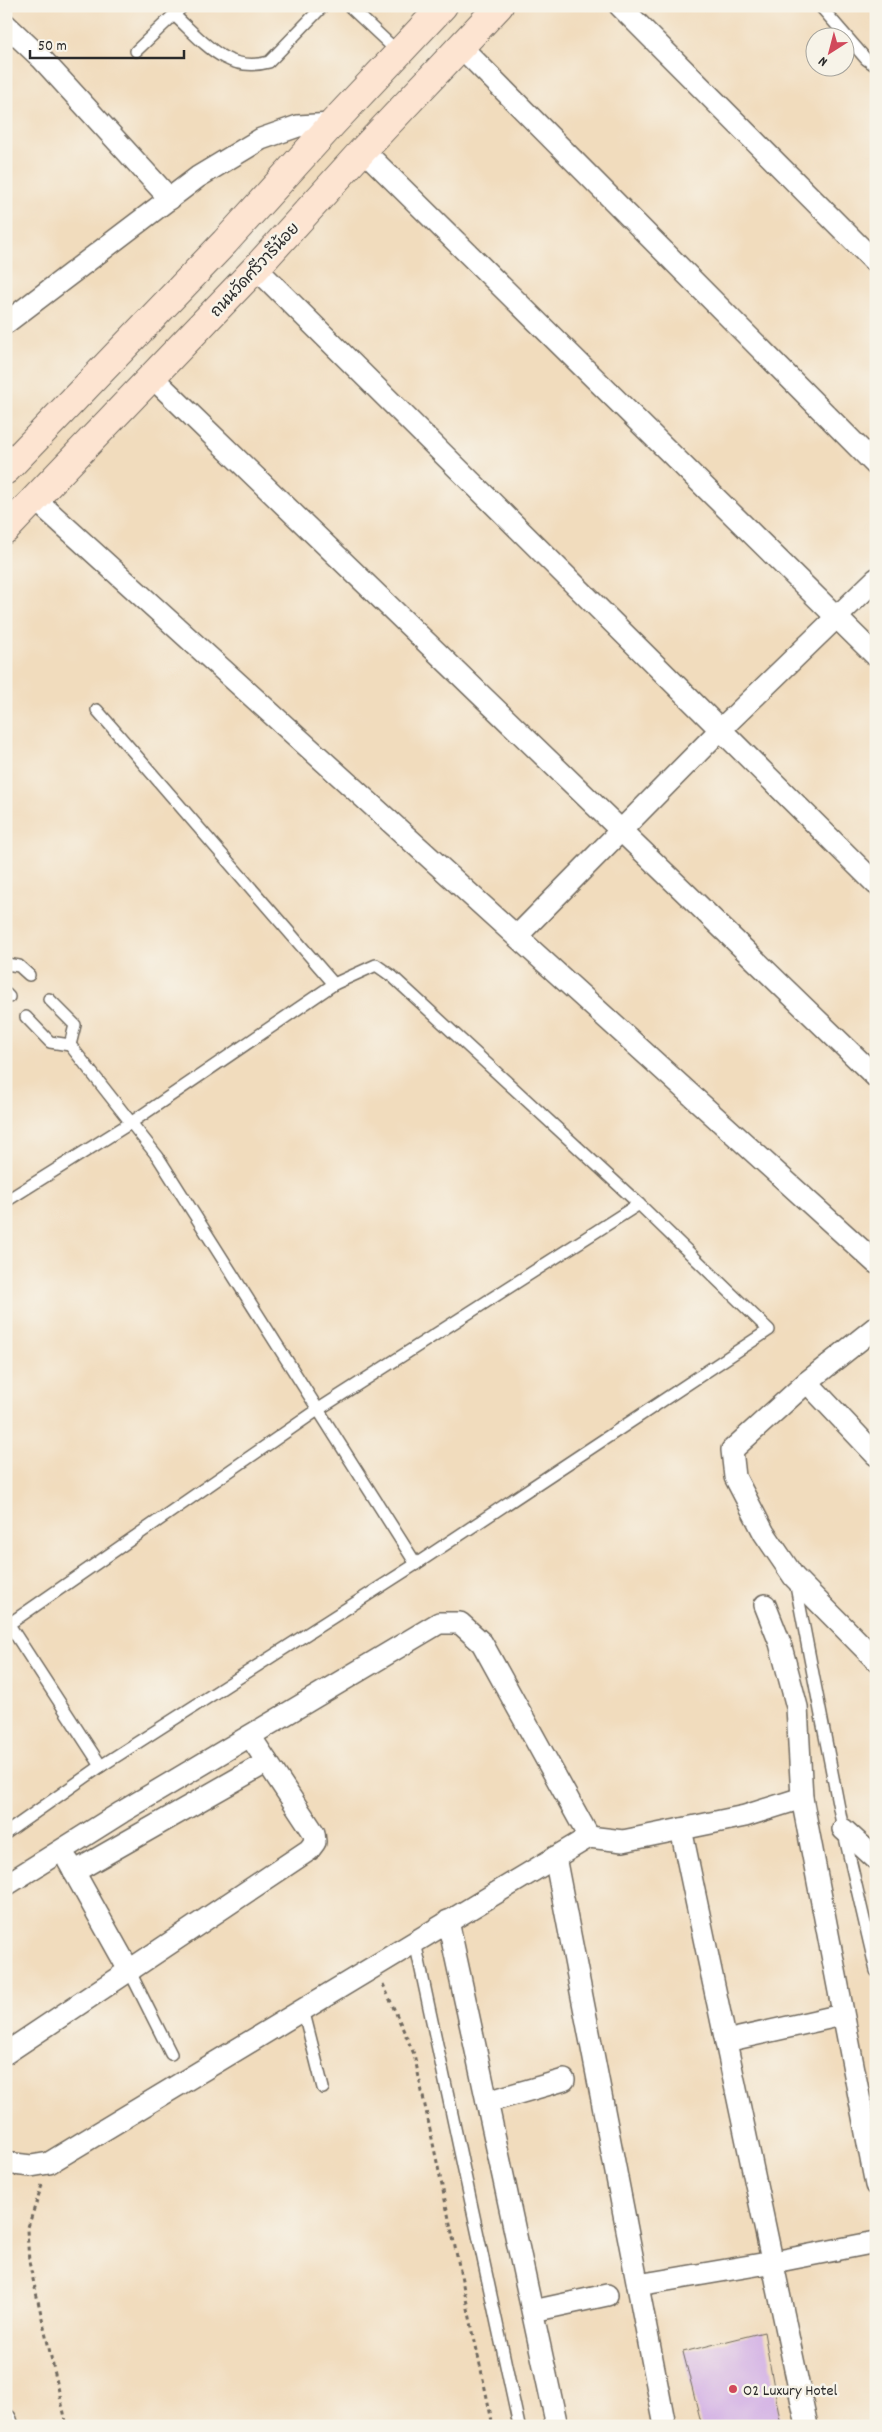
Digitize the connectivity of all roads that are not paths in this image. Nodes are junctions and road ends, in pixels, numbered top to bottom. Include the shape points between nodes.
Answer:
1 (183, 6) edge
2 (323, 6) edge
3 (349, 6) edge
4 (499, 6) edge
5 (620, 6) edge
6 (820, 6) edge
7 (440, 7) edge
8 (174, 15) junction
9 (6, 25) edge
10 (460, 47) junction
11 (136, 51) dead end
12 (399, 52) junction
13 (876, 66) edge
14 (332, 124) junction
15 (362, 150) junction
16 (170, 199) junction
17 (876, 263) edge
18 (256, 268) junction
19 (6, 323) edge
20 (152, 377) junction
21 (876, 465) edge
22 (6, 470) edge
23 (35, 499) junction
24 (6, 529) edge
25 (876, 579) edge
26 (836, 617) junction
27 (876, 656) edge
28 (97, 710) dead end
29 (720, 730) junction
30 (621, 831) junction
31 (876, 884) edge
32 (517, 936) junction
33 (6, 964) edge
34 (29, 976) dead end
35 (334, 984) junction
36 (49, 999) dead end
37 (26, 1018) dead end
38 (70, 1045) junction
39 (876, 1077) edge
40 (132, 1122) junction
41 (6, 1200) edge
42 (639, 1204) junction
43 (876, 1263) edge
44 (876, 1327) edge
45 (807, 1382) junction
46 (319, 1409) junction
47 (876, 1455) edge
48 (416, 1564) junction
49 (794, 1577) junction
50 (765, 1605) dead end
51 (8, 1622) edge
52 (876, 1660) edge
53 (250, 1736) junction
54 (267, 1762) junction
55 (101, 1766) junction
56 (802, 1798) junction
57 (681, 1829) junction
58 (843, 1829) junction
59 (6, 1833) edge
60 (589, 1837) junction
61 (62, 1850) junction
62 (556, 1857) junction
63 (876, 1859) edge
64 (74, 1872) junction
65 (6, 1886) edge
66 (448, 1922) junction
67 (414, 1942) junction
68 (876, 1971) edge
69 (130, 1972) junction
70 (303, 2009) junction
71 (842, 2015) junction
72 (726, 2041) junction
73 (6, 2053) edge
74 (172, 2054) dead end
75 (564, 2080) dead end
76 (323, 2088) dead end
77 (488, 2102) junction
78 (6, 2163) edge
79 (876, 2185) edge
80 (876, 2242) edge
81 (774, 2262) junction
82 (638, 2285) junction
83 (607, 2295) dead end
84 (533, 2311) junction
85 (6, 2420) edge
86 (8, 2426) edge
87 (519, 2426) edge
88 (557, 2426) edge
89 (665, 2426) edge
90 (807, 2426) edge

1 - 8 lane
2 - 8 lane via 269,62 258,65 225,60
3 - 12 lane
4 - 10 main road, ถนนวัดศรีวารีน้อย
5 - 17 street
6 - 13 lane via 866,59
7 - 12 main road
8 - 11 lane
9 - 16 street
10 - 15 main road, ถนนวัดศรีวารีน้อย
10 - 21 street
12 - 14 main road
14 - 16 street via 298,126 261,139 198,177
14 - 22 main road via 226,242
15 - 18 main road, ถนนวัดศรีวารีน้อย
15 - 26 street
16 - 19 street
18 - 20 main road, ถนนวัดศรีวารีน้อย
18 - 29 street
20 - 23 main road, ถนนวัดศรีวารีน้อย
20 - 30 street
23 - 24 main road, ถนนวัดศรีวารีน้อย
23 - 32 street
25 - 26 street
26 - 27 street
26 - 29 street
28 - 35 lane
29 - 30 street
29 - 31 street
30 - 32 street
30 - 39 street
32 - 43 street
33 - 34 lane via 19,966
35 - 40 lane
35 - 42 lane via 376,965 393,977
36 - 38 lane via 75,1025
37 - 38 lane via 50,1042
38 - 40 lane
40 - 41 lane
40 - 46 lane via 158,1157
42 - 46 lane
42 - 48 lane via 769,1330
44 - 45 street
45 - 47 street
45 - 49 street via 732,1450 735,1477 764,1533
46 - 48 lane
46 - 51 lane
48 - 55 lane
49 - 52 street
49 - 58 lane
50 - 56 street via 780,1643 797,1707
51 - 55 lane
53 - 54 street
53 - 60 street via 440,1623 460,1623 482,1643
53 - 61 street
54 - 64 street
54 - 69 street via 314,1833 315,1842 309,1850
55 - 59 lane
56 - 57 street via 745,1816
56 - 71 street
57 - 60 street via 623,1841
57 - 72 street
58 - 63 street
58 - 68 lane
60 - 62 street
61 - 64 street
61 - 65 street
62 - 66 street
62 - 82 street
64 - 69 street
66 - 67 street
66 - 77 street
67 - 70 street
67 - 87 lane
69 - 73 street
69 - 74 lane
70 - 76 lane
70 - 78 street via 50,2163 31,2166
71 - 72 street
71 - 79 street
72 - 81 street
75 - 77 street
77 - 84 street
80 - 81 street
81 - 82 street
81 - 90 street
82 - 89 street
83 - 84 street
84 - 88 street
85 - 86 street

